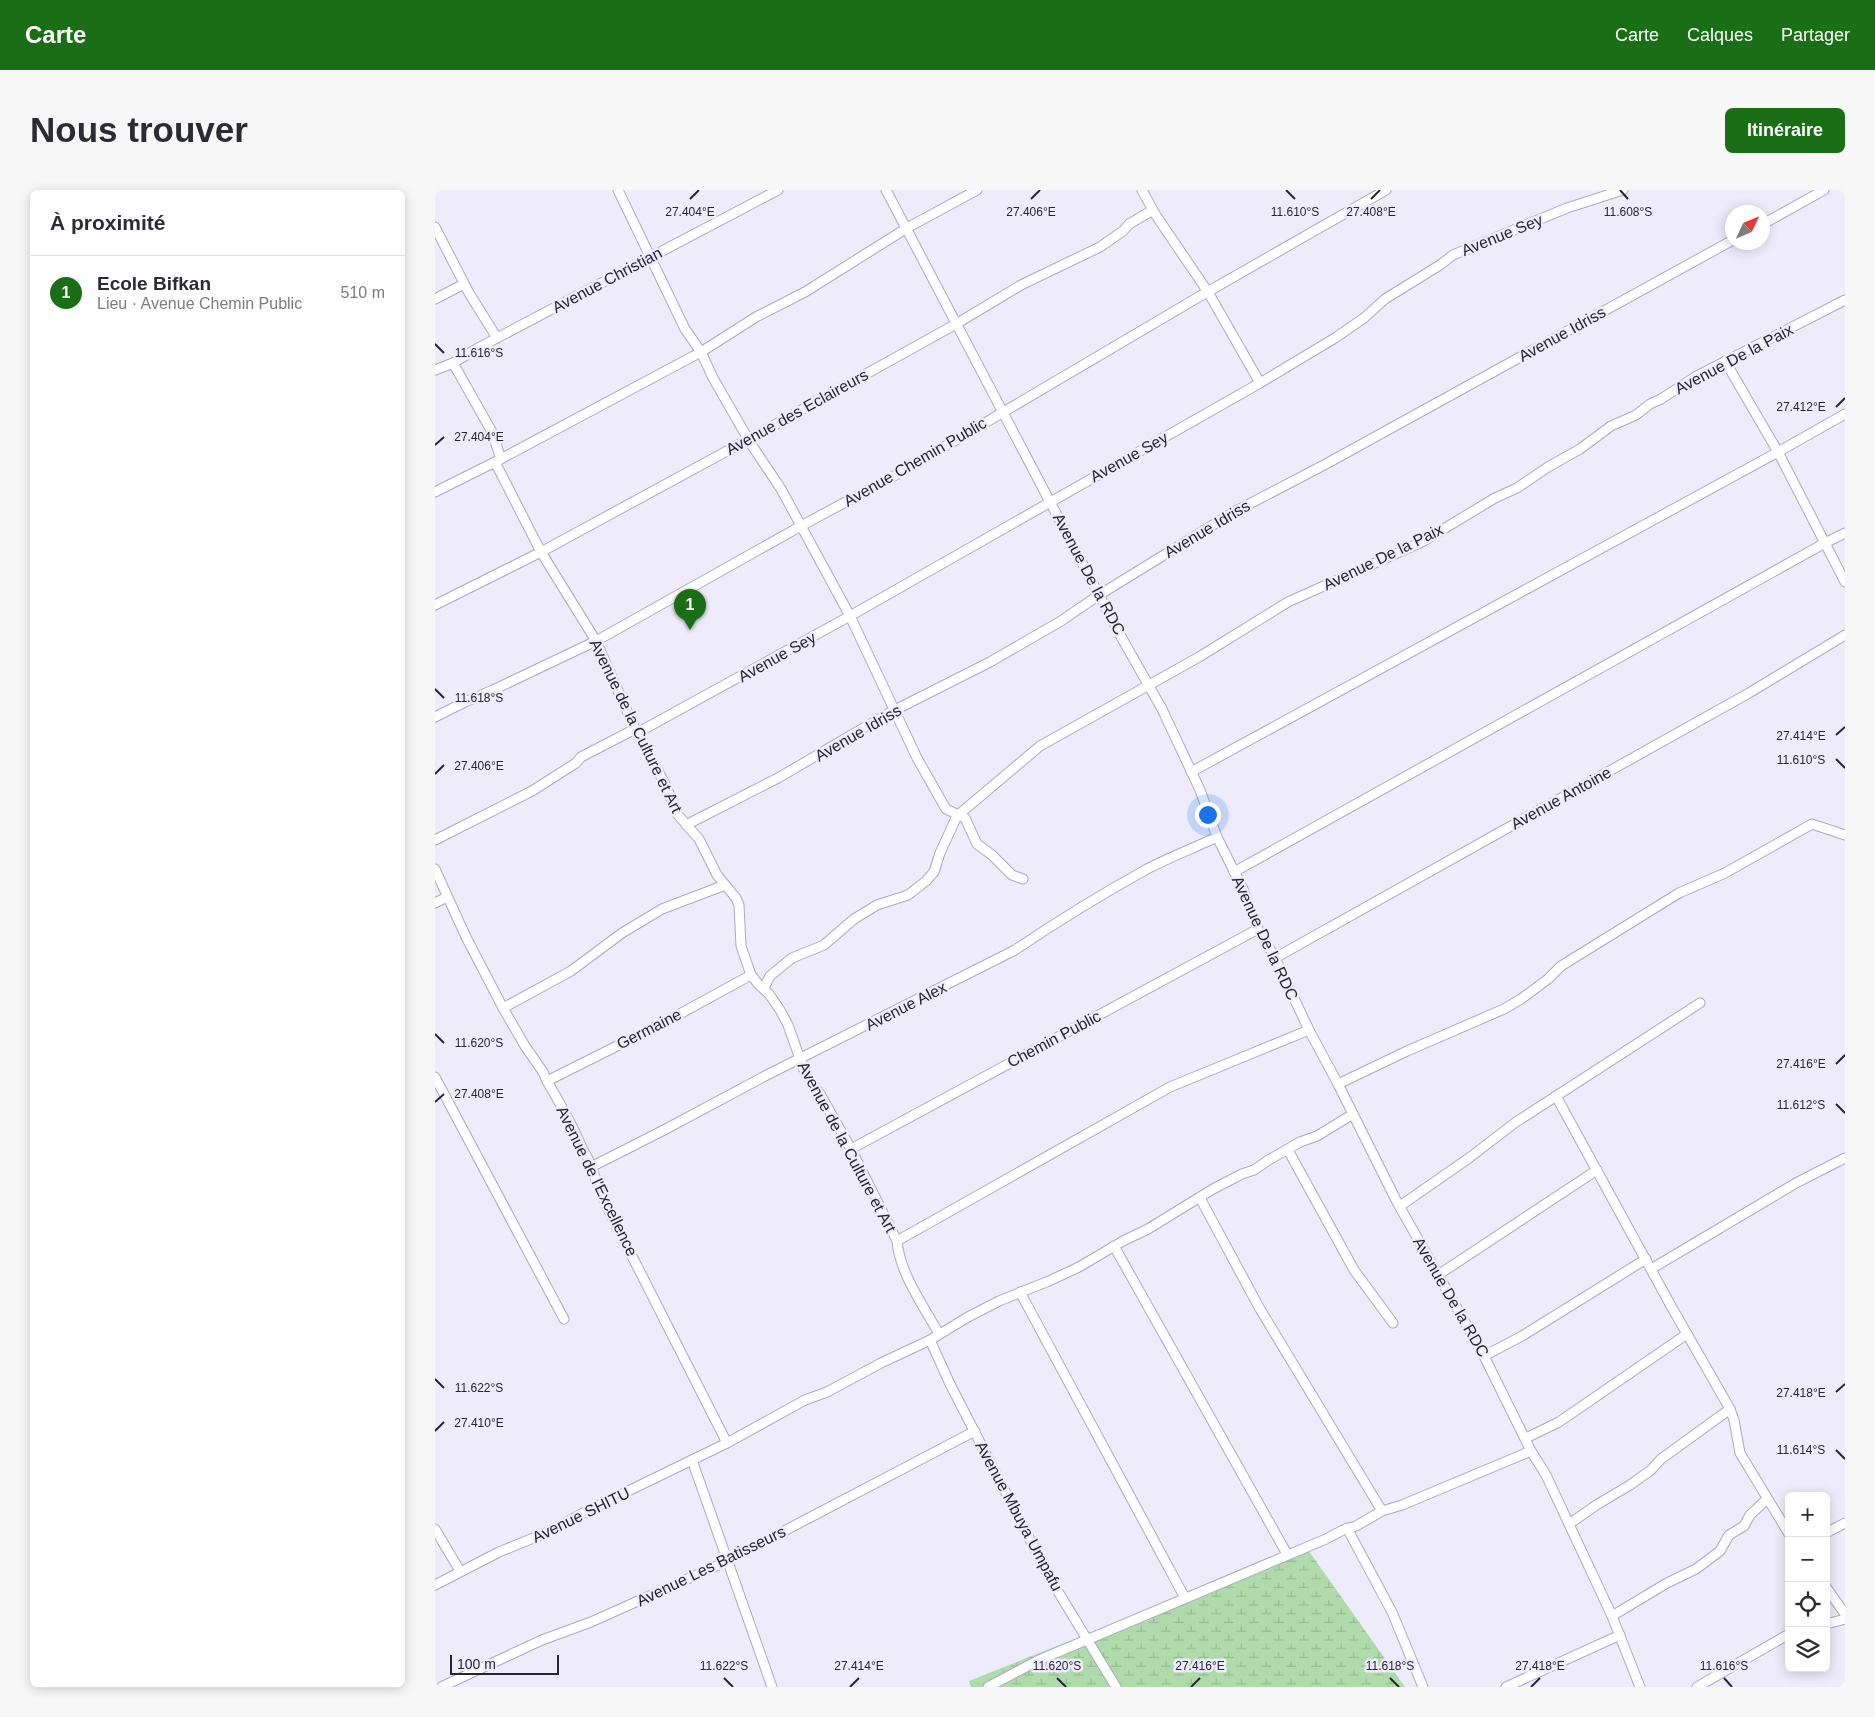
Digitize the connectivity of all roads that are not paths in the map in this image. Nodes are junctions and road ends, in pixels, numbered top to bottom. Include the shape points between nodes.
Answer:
1 (617, 190) edge
2 (778, 190) edge
3 (886, 190) edge
4 (977, 190) edge
5 (1142, 190) edge
6 (1386, 190) edge
7 (1623, 190) edge
8 (1824, 190) edge
9 (1153, 210) junction
10 (1770, 220) edge
11 (435, 227) edge
12 (907, 228) junction
13 (1725, 244) edge
14 (649, 258) junction
15 (464, 284) junction
16 (1208, 292) junction
17 (435, 299) edge
18 (1845, 300) edge
19 (956, 324) junction
20 (497, 338) junction
21 (701, 352) junction
22 (1725, 361) junction
23 (453, 363) junction
24 (435, 370) edge
25 (1260, 384) junction
26 (1003, 411) junction
27 (1845, 414) edge
28 (749, 439) junction
29 (1778, 452) junction
30 (498, 461) junction
31 (435, 492) edge
32 (1051, 501) junction
33 (801, 526) junction
34 (1845, 533) edge
35 (1825, 543) junction
36 (541, 552) junction
37 (1845, 582) edge
38 (1099, 595) junction
39 (435, 605) edge
40 (850, 616) junction
41 (1845, 636) edge
42 (596, 641) junction
43 (1149, 685) junction
44 (896, 710) junction
45 (435, 717) edge
46 (636, 731) junction
47 (1191, 772) junction
48 (957, 816) junction
49 (686, 825) junction
50 (1845, 835) edge
51 (1217, 837) junction
52 (435, 840) edge
53 (435, 869) edge
54 (1234, 872) junction
55 (1023, 879) dead end
56 (725, 885) junction
57 (447, 897) junction
58 (435, 903) edge
59 (1258, 929) junction
60 (1275, 958) junction
61 (751, 975) junction
62 (764, 988) junction
63 (1700, 1003) dead end
64 (503, 1008) junction
65 (1309, 1030) junction
66 (800, 1059) junction
67 (435, 1077) edge
68 (547, 1081) junction
69 (1338, 1084) junction
70 (1556, 1096) junction
71 (1353, 1114) junction
72 (851, 1149) junction
73 (1288, 1150) junction
74 (1845, 1158) edge
75 (591, 1167) junction
76 (1597, 1170) junction
77 (1200, 1198) junction
78 (1399, 1206) junction
79 (897, 1241) junction
80 (1114, 1246) junction
81 (1646, 1260) junction
82 (1651, 1269) junction
83 (1438, 1275) junction
84 (1020, 1292) junction
85 (564, 1319) dead end
86 (1393, 1323) dead end
87 (939, 1334) junction
88 (1687, 1334) junction
89 (930, 1340) junction
90 (1484, 1356) junction
91 (1730, 1409) junction
92 (975, 1431) junction
93 (1526, 1438) junction
94 (727, 1443) junction
95 (1531, 1451) junction
96 (691, 1460) junction
97 (1767, 1499) junction
98 (1382, 1511) junction
99 (1845, 1523) edge
100 (1569, 1524) junction
101 (1347, 1528) junction
102 (1785, 1528) edge
103 (435, 1529) edge
104 (1830, 1532) edge
105 (1287, 1554) junction
106 (727, 1561) junction
107 (460, 1571) junction
108 (435, 1585) edge
109 (1830, 1593) edge
110 (1185, 1598) junction
111 (1845, 1614) edge
112 (1612, 1616) junction
113 (1845, 1620) edge
114 (1830, 1623) edge
115 (1620, 1635) junction
116 (1785, 1636) edge
117 (1089, 1640) junction
118 (441, 1687) edge
119 (772, 1687) edge
120 (988, 1687) edge
121 (1117, 1687) edge
122 (1423, 1687) edge
123 (1506, 1687) edge
124 (1641, 1687) edge
125 (1697, 1687) edge

1 - 14 street
2 - 14 street, Avenue Christian
3 - 12 street, Avenue De la RDC
4 - 12 street
5 - 9 street
6 - 16 street, Avenue Chemin Public
7 - 25 street, Avenue Sey via 1567,208 1453,255 1385,299 1335,338
8 - 10 street
9 - 16 street
9 - 19 street, Avenue des Eclaireurs via 1100,247 1021,284
11 - 15 street
12 - 19 street, Avenue De la RDC
12 - 21 street
13 - 38 street, Avenue Idriss via 1233,512
14 - 20 street, Avenue Christian
14 - 21 street via 681,322
15 - 17 street
15 - 20 street
16 - 25 street
16 - 26 street, Avenue Chemin Public
18 - 22 street, Avenue De la Paix
19 - 26 street, Avenue De la RDC
19 - 28 street, Avenue des Eclaireurs
20 - 23 street, Avenue Christian
21 - 28 street
21 - 30 street
22 - 29 street
22 - 43 street, Avenue De la Paix via 1636,415 1611,426 1581,449 1422,542 1288,602
23 - 24 street, Avenue Christian
23 - 30 street, Avenue de la Culture et Art via 492,432
25 - 32 street, Avenue Sey
26 - 32 street, Avenue De la RDC
26 - 33 street, Avenue Chemin Public via 905,470
27 - 29 street
28 - 33 street
28 - 36 street, Avenue des Eclaireurs
29 - 35 street
29 - 47 street
30 - 31 street
30 - 36 street, Avenue de la Culture et Art
32 - 38 street, Avenue De la RDC
32 - 40 street, Avenue Sey
33 - 40 street
33 - 42 street, Avenue Chemin Public
34 - 35 street
35 - 37 street
35 - 54 street
36 - 39 street, Avenue des Eclaireurs
36 - 42 street, Avenue de la Culture et Art
38 - 43 street, Avenue De la RDC
38 - 44 street, Avenue Idriss via 990,662
40 - 44 street
40 - 46 street, Avenue Sey
41 - 60 street, Avenue Antoine
42 - 45 street, Avenue Chemin Public
42 - 46 street, Avenue de la Culture et Art
43 - 47 street, Avenue De la RDC
43 - 48 street, Avenue De la Paix via 1040,746
44 - 48 street via 905,736 946,809
44 - 49 street, Avenue Idriss via 787,774
46 - 49 street, Avenue de la Culture et Art
46 - 52 street, Avenue Sey via 581,757 526,795
47 - 51 street, Avenue De la RDC
48 - 55 street via 965,818 977,844 1012,876
48 - 62 street via 934,872 926,881 908,895 877,905 854,919 824,945 792,958 769,976
49 - 56 street, Avenue de la Culture et Art via 699,839
50 - 69 street via 1812,824 1725,873 1679,893 1561,966 1521,999
51 - 54 street, Avenue De la RDC
51 - 66 street, Avenue Alex via 1149,868 1015,950
53 - 57 street, Avenue de l'Excellence
54 - 59 street, Avenue De la RDC
56 - 61 street, Avenue de la Culture et Art via 739,905 741,946
56 - 64 street via 662,909 622,933 571,971
57 - 58 street
57 - 64 street, Avenue de l'Excellence
59 - 60 street, Avenue De la RDC
59 - 72 street, Chemin Public
60 - 65 street, Avenue De la RDC
61 - 62 street, Avenue de la Culture et Art
61 - 68 street, Germaine
62 - 66 street, Avenue de la Culture et Art via 788,1025
63 - 70 street
64 - 68 street, Avenue de l'Excellence
65 - 69 street, Avenue De la RDC
65 - 79 street via 1171,1087
66 - 72 street, Avenue de la Culture et Art via 805,1073
66 - 75 street, Avenue Alex
67 - 85 street
68 - 75 street, Avenue de l'Excellence via 578,1135
69 - 71 street, Avenue De la RDC
70 - 76 street
70 - 78 street
71 - 73 street, Avenue SHITU
71 - 78 street, Avenue De la RDC
72 - 79 street, Avenue de la Culture et Art
73 - 77 street, Avenue SHITU
73 - 86 street via 1354,1270
74 - 82 street via 1796,1183
75 - 94 street, Avenue de l'Excellence via 606,1205
76 - 81 street
76 - 83 street
77 - 80 street, Avenue SHITU
77 - 98 street via 1260,1308
78 - 83 street, Avenue De la RDC
79 - 87 street, Avenue de la Culture et Art via 907,1274
80 - 84 street, Avenue SHITU via 1079,1267
80 - 105 street
81 - 82 street
81 - 90 street
82 - 88 street
83 - 90 street, Avenue De la RDC
84 - 87 street, Avenue SHITU
84 - 110 street
87 - 89 street, Avenue SHITU
88 - 91 street
88 - 93 street via 1559,1422
89 - 92 street, Avenue Mbuya Umpafu
89 - 94 street, Avenue SHITU via 805,1400
90 - 93 street, Avenue De la RDC
91 - 97 street via 1740,1453
91 - 100 street via 1630,1486
92 - 106 street, Avenue Les Batisseurs
92 - 117 street, Avenue Mbuya Umpafu via 1048,1575
93 - 95 street, Avenue De la RDC
94 - 96 street, Avenue SHITU
95 - 98 street via 1402,1506
95 - 100 street, Avenue De la RDC
96 - 106 street
96 - 107 street, Avenue SHITU via 548,1532
97 - 102 street
97 - 112 street via 1750,1515 1744,1526 1729,1536 1720,1552 1697,1569
98 - 101 street
99 - 104 street
100 - 112 street, Avenue De la RDC
101 - 105 street
101 - 122 street via 1392,1612
103 - 107 street
105 - 110 street
106 - 118 street, Avenue Les Batisseurs
106 - 119 street
107 - 108 street, Avenue SHITU
109 - 111 street
110 - 117 street
112 - 115 street, Avenue De la RDC
113 - 114 street
115 - 123 street
115 - 124 street, Avenue De la RDC
116 - 125 street
117 - 120 street via 1039,1660
117 - 121 street, Avenue Mbuya Umpafu

